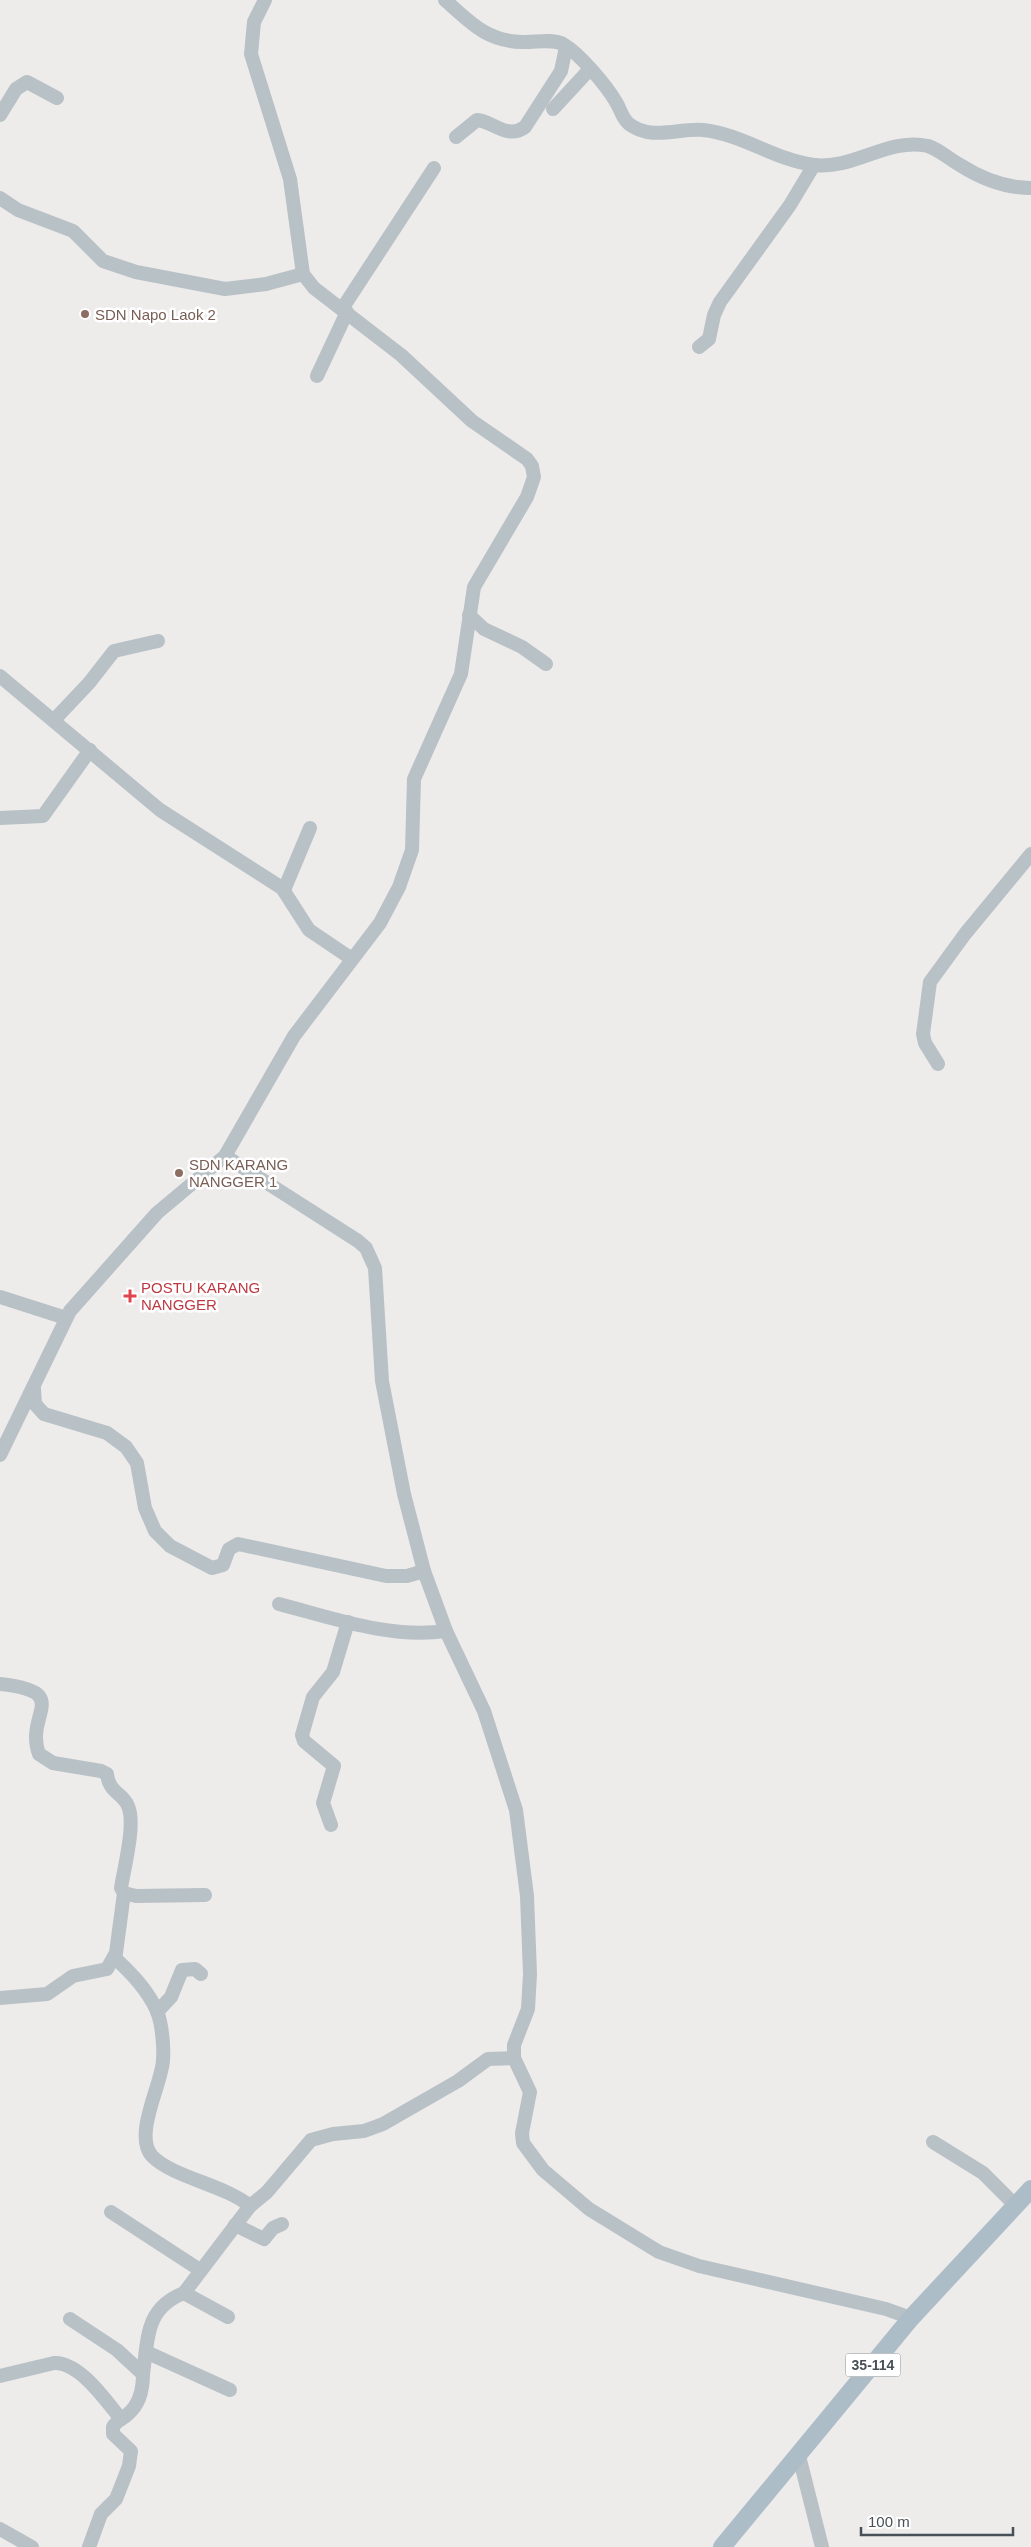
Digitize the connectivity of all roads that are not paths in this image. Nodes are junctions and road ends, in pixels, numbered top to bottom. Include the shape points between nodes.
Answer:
1 (265, 0) edge
2 (445, 0) edge
3 (566, 48) junction
4 (590, 68) junction
5 (57, 98) dead end
6 (553, 110) dead end
7 (0, 115) edge
8 (456, 137) dead end
9 (814, 165) junction
10 (434, 168) dead end
11 (1031, 188) edge
12 (0, 198) edge
13 (303, 274) junction
14 (345, 310) junction
15 (699, 347) dead end
16 (317, 376) dead end
17 (469, 615) junction
18 (158, 641) dead end
19 (546, 664) dead end
20 (0, 676) edge
21 (55, 720) junction
22 (90, 750) junction
23 (0, 818) edge
24 (310, 828) dead end
25 (1031, 854) edge
26 (284, 890) junction
27 (352, 958) junction
28 (938, 1064) dead end
29 (225, 1156) junction
30 (0, 1297) edge
31 (66, 1318) junction
32 (34, 1389) junction
33 (0, 1455) edge
34 (424, 1571) junction
35 (279, 1604) dead end
36 (348, 1622) junction
37 (446, 1631) junction
38 (0, 1684) edge
39 (331, 1825) dead end
40 (124, 1893) junction
41 (205, 1895) dead end
42 (114, 1957) junction
43 (201, 1974) dead end
44 (0, 1998) edge
45 (157, 2012) junction
46 (514, 2058) junction
47 (933, 2142) dead end
48 (1031, 2189) edge
49 (1015, 2205) junction
50 (250, 2206) junction
51 (111, 2212) dead end
52 (282, 2224) dead end
53 (235, 2225) junction
54 (200, 2270) junction
55 (184, 2293) junction
56 (228, 2317) dead end
57 (911, 2318) junction
58 (70, 2319) dead end
59 (146, 2352) junction
60 (143, 2374) junction
61 (0, 2376) edge
62 (230, 2390) dead end
63 (121, 2419) junction
64 (799, 2456) junction
65 (0, 2529) edge
66 (32, 2547) edge
67 (89, 2547) edge
68 (722, 2547) edge
69 (822, 2547) edge

1 - 13 street via 254,22 251,54 290,179
2 - 3 street via 490,37 520,42 556,42
3 - 4 street
3 - 8 street via 561,71 525,127 500,131 477,120
4 - 6 street
4 - 9 street via 617,103 624,120 645,132 713,132 776,156
5 - 7 street via 27,82 16,89
9 - 11 street via 843,164 912,144 928,146 985,179
9 - 15 street via 790,205 720,302 709,339
10 - 14 street
12 - 13 street via 18,210 73,231 103,261 136,272 225,289 266,284
13 - 14 street via 314,288
14 - 16 street
14 - 17 street via 401,355 472,421 527,459 532,466 534,477 527,498 479,576
17 - 19 street via 484,630 522,647
17 - 27 street via 461,674 414,779 412,850 408,865 380,923
18 - 21 street via 114,651
20 - 21 street
21 - 22 street
22 - 23 street via 43,816
22 - 26 street via 160,810
24 - 26 street
25 - 28 street via 930,982 924,1034 925,1043
26 - 27 street via 309,930
27 - 29 street via 294,1036
29 - 31 street via 157,1213
29 - 34 street via 349,1235 372,1257 382,1381 404,1494
30 - 31 street
31 - 32 street
32 - 33 street
32 - 34 street via 35,1404 44,1414 107,1432 126,1447 137,1463 145,1508 154,1531 170,1546 212,1568 223,1565 229,1549 238,1544 386,1576 407,1576
34 - 37 street
35 - 36 street
36 - 37 street via 396,1633 421,1635
36 - 39 street via 334,1672 313,1697 302,1735 309,1746 334,1766 324,1803
37 - 46 street via 484,1711 516,1810 527,1896 530,1974 528,2009 516,2034
38 - 40 street via 35,1691 40,1695 42,1706 36,1738 38,1754 53,1763 101,1770 107,1774 112,1790 127,1803 131,1820 121,1888
40 - 41 street via 136,1896
40 - 42 street
42 - 44 street via 108,1969 73,1976 47,1994
42 - 45 street via 138,1980
43 - 45 street via 195,1969 182,1970 171,1997
45 - 50 street via 163,2060 147,2120 151,2154 160,2162
46 - 50 street via 488,2059 458,2081 383,2124 364,2131 311,2140 267,2192
46 - 57 street via 530,2092 523,2143 543,2170 588,2209 651,2248 684,2262 859,2302
47 - 49 street via 983,2173
48 - 49 main road, 35-114
49 - 57 main road, 35-114
50 - 53 street
51 - 54 street
52 - 53 street via 273,2228 264,2239
53 - 54 street
54 - 55 street
55 - 56 street
55 - 59 street via 171,2298 157,2311 148,2332
57 - 64 main road, 35-114
58 - 60 street via 117,2350
59 - 60 street
59 - 62 street
60 - 63 street via 138,2401 133,2410
61 - 63 street via 54,2363 63,2364 92,2384
63 - 67 street via 112,2430 130,2450 130,2462 116,2499 101,2514
64 - 68 main road, 35-114
64 - 69 street
65 - 66 street

